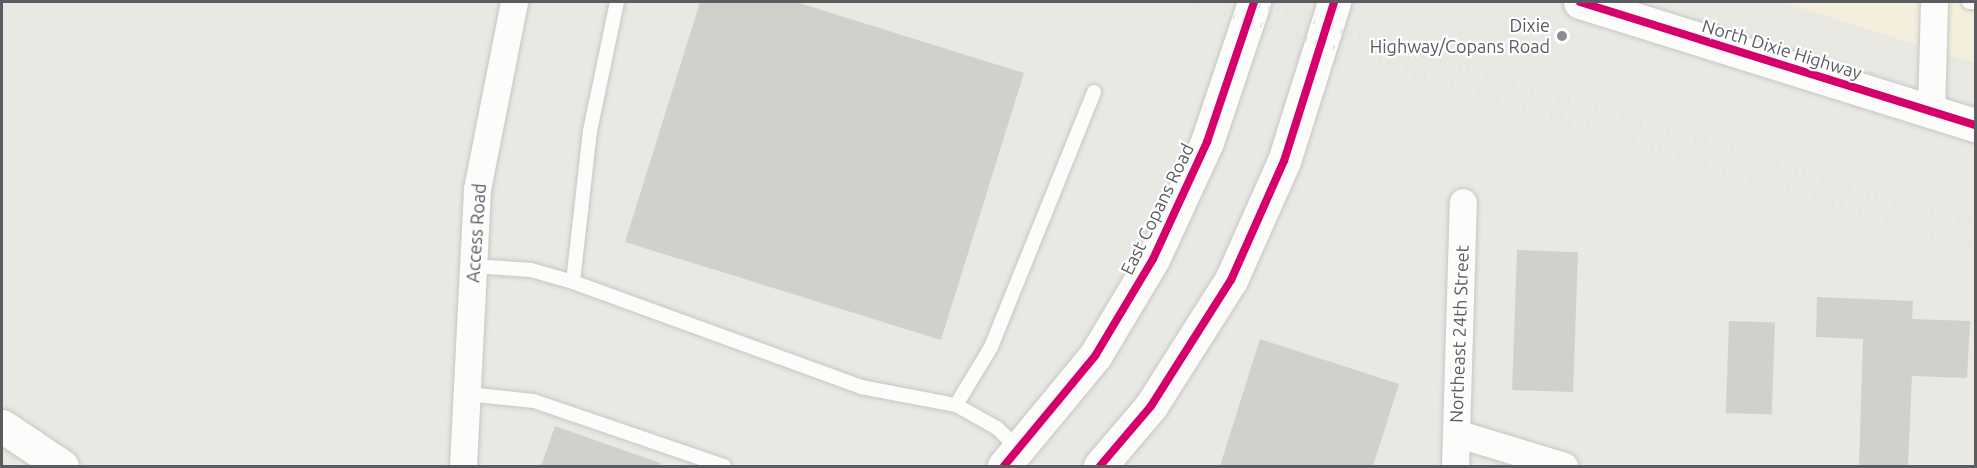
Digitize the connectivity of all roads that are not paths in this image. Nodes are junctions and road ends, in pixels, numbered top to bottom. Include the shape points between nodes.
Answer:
1 (514, 2) edge
2 (617, 2) edge
3 (1254, 2) edge
4 (1334, 2) edge
5 (1580, 2) edge
6 (1934, 2) edge
7 (1969, 2) edge
8 (1976, 2) edge
9 (1094, 92) dead end
10 (1931, 111) junction
11 (1976, 125) edge
12 (1463, 202) dead end
13 (473, 266) junction
14 (573, 282) junction
15 (467, 394) junction
16 (956, 405) junction
17 (2, 426) edge
18 (1456, 433) junction
19 (1012, 458) edge
20 (62, 466) edge
21 (463, 466) edge
22 (724, 466) edge
23 (1100, 466) edge
24 (1455, 466) edge
25 (1564, 466) edge

1 - 13 street, Access Road via 477,189
2 - 14 lane via 591,131
3 - 19 main road, East Copans Road via 1207,142 1153,259 1095,356
4 - 23 main road via 1284,161 1231,280 1151,406
5 - 10 main road, North Dixie Highway
6 - 10 street
7 - 8 lane
9 - 16 lane via 991,347
10 - 11 main road, North Dixie Highway
12 - 18 street, Northeast 24th Street
13 - 14 lane via 531,270
13 - 15 street, Access Road
14 - 16 lane via 861,387
15 - 21 street, Access Road
15 - 22 lane via 534,401
16 - 19 lane via 997,428
17 - 20 main road
18 - 24 street, Northeast 24th Street
18 - 25 street

